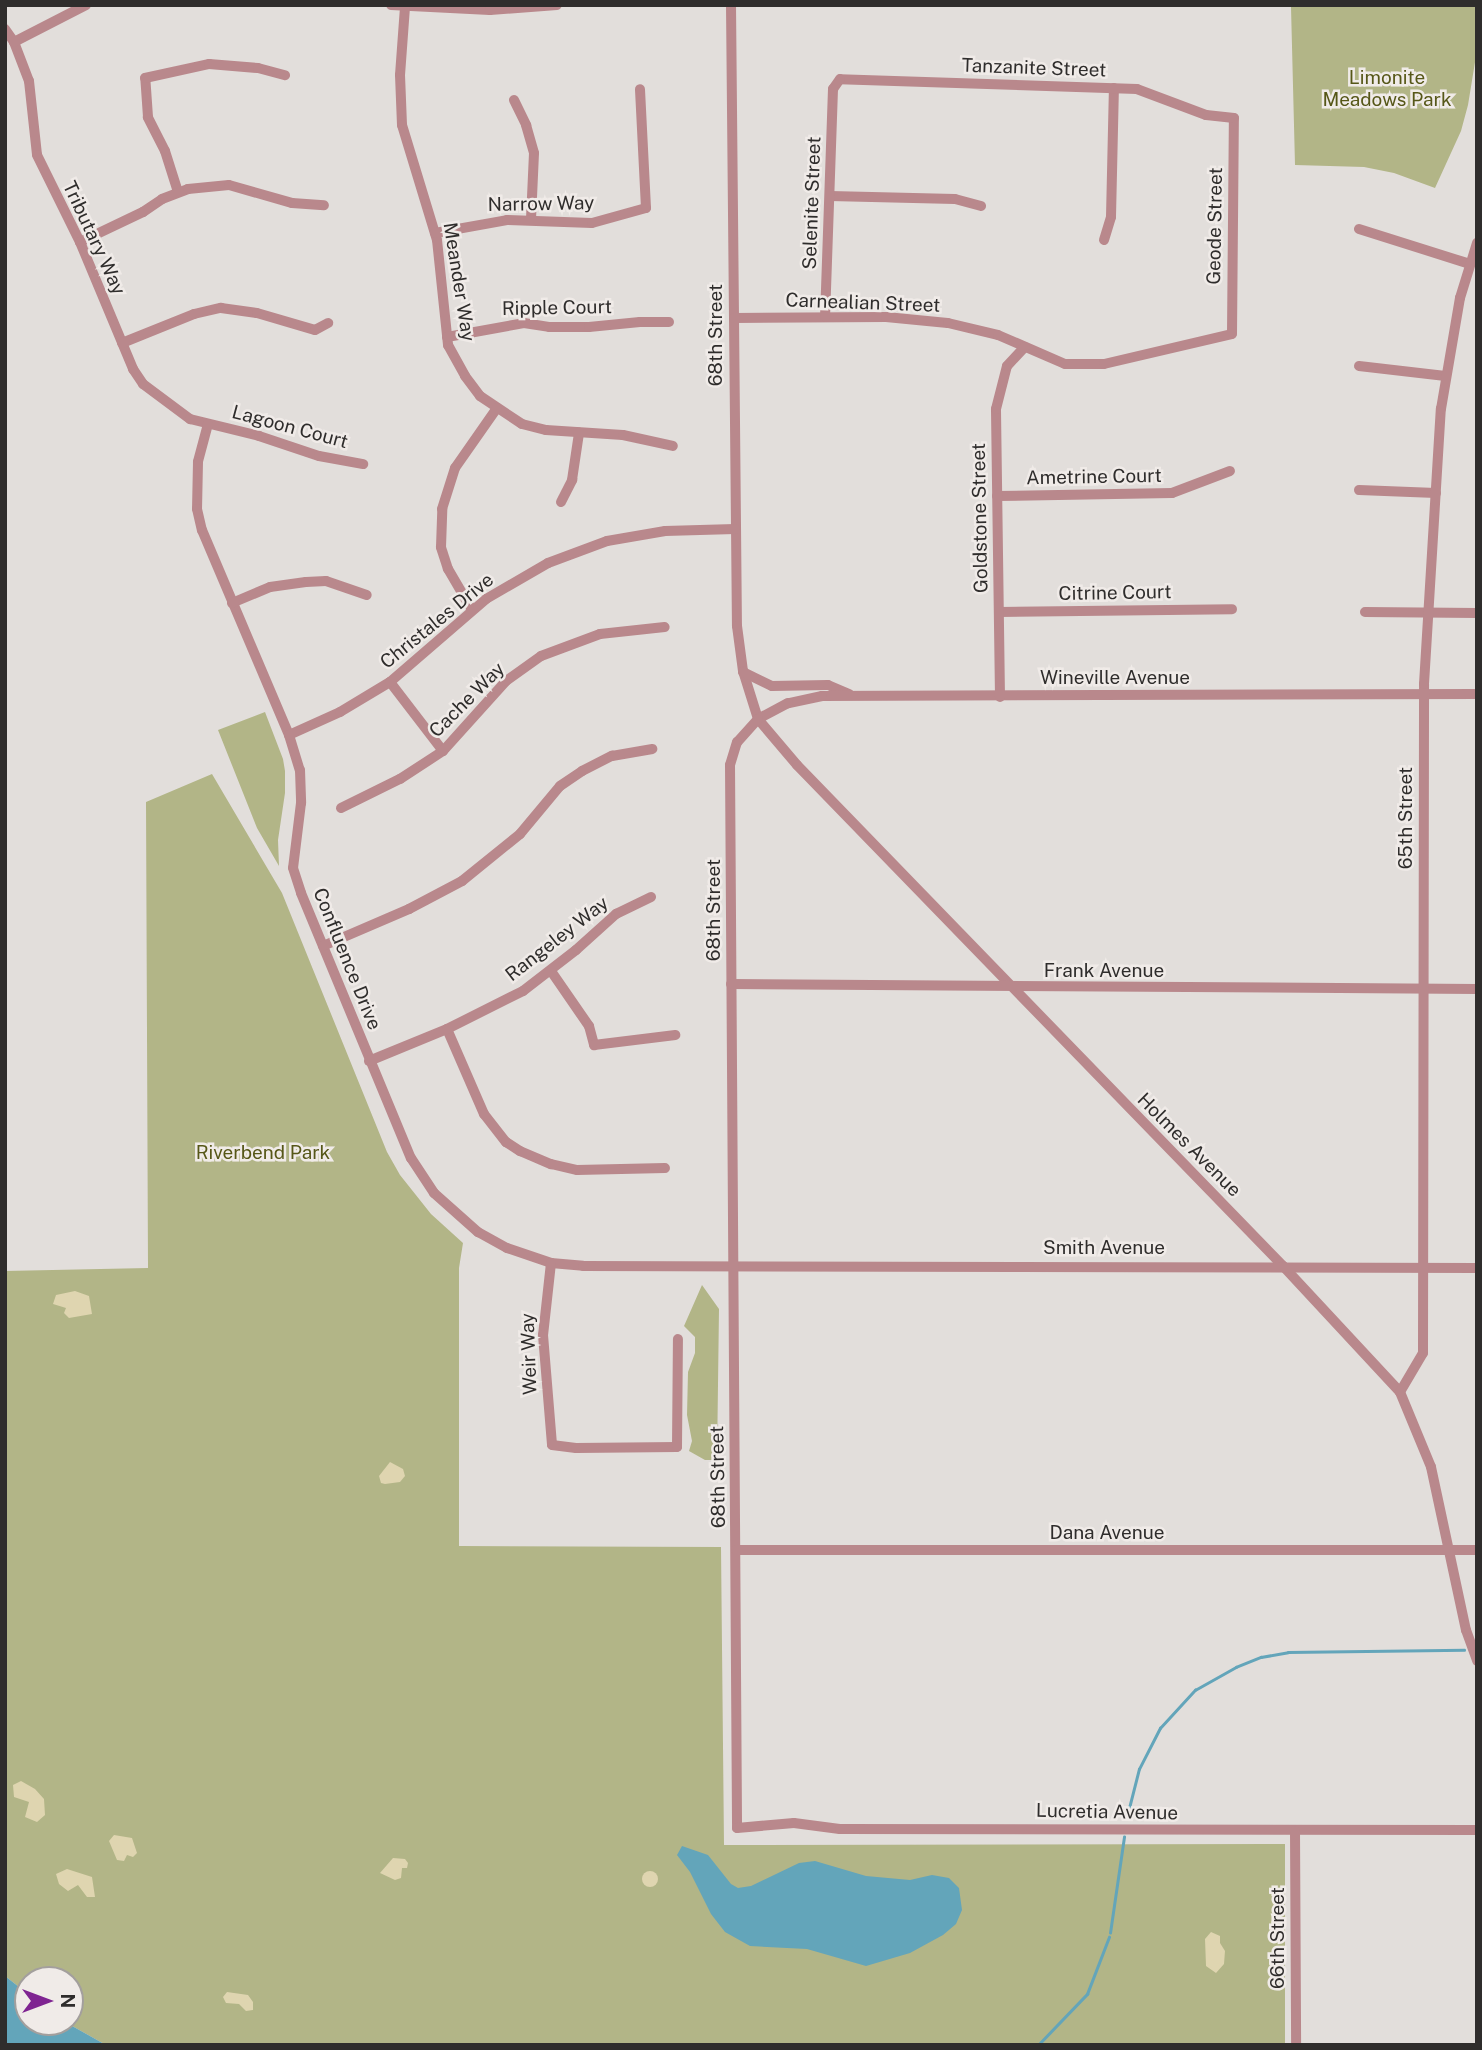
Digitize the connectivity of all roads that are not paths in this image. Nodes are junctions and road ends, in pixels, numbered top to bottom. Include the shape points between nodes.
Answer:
1 (86, 5) edge
2 (391, 5) edge
3 (556, 5) edge
4 (731, 5) edge
5 (405, 7) junction
6 (490, 8) edge
7 (5, 30) edge
8 (14, 42) junction
9 (285, 75) dead end
10 (1114, 88) junction
11 (640, 89) dead end
12 (833, 89) joint
13 (514, 100) dead end
14 (1234, 118) joint
15 (178, 192) junction
16 (830, 196) junction
17 (324, 205) dead end
18 (981, 206) dead end
19 (531, 220) junction
20 (1359, 229) dead end
21 (435, 233) junction
22 (1104, 240) dead end
23 (80, 242) junction
24 (1477, 243) edge
25 (1470, 264) junction
26 (825, 317) junction
27 (734, 318) junction
28 (669, 322) dead end
29 (328, 323) dead end
30 (1232, 334) joint
31 (447, 337) junction
32 (122, 343) junction
33 (1025, 347) junction
34 (1359, 366) dead end
35 (1444, 376) junction
36 (497, 408) junction
37 (208, 424) junction
38 (579, 433) junction
39 (673, 446) dead end
40 (363, 464) dead end
41 (1230, 471) dead end
42 (1359, 490) dead end
43 (1436, 493) junction
44 (997, 496) junction
45 (561, 502) dead end
46 (735, 529) junction
47 (367, 595) dead end
48 (232, 603) junction
49 (1232, 609) dead end
50 (472, 610) junction
51 (999, 612) junction
52 (1365, 612) dead end
53 (1428, 612) junction
54 (1477, 612) edge
55 (666, 627) dead end
56 (743, 671) junction
57 (390, 682) junction
58 (1423, 694) junction
59 (1477, 694) edge
60 (851, 695) junction
61 (1000, 696) junction
62 (758, 719) junction
63 (289, 735) junction
64 (652, 748) dead end
65 (443, 751) junction
66 (341, 808) dead end
67 (651, 897) dead end
68 (323, 946) junction
69 (551, 971) junction
70 (731, 984) junction
71 (1010, 988) junction
72 (1424, 989) junction
73 (1477, 989) edge
74 (447, 1029) junction
75 (675, 1035) dead end
76 (369, 1060) junction
77 (665, 1168) dead end
78 (551, 1263) junction
79 (732, 1266) junction
80 (1283, 1266) junction
81 (1425, 1268) junction
82 (1477, 1268) edge
83 (678, 1339) dead end
84 (1400, 1392) junction
85 (737, 1550) junction
86 (1450, 1550) junction
87 (1477, 1550) edge
88 (1477, 1661) edge
89 (737, 1828) joint
90 (1477, 1830) edge
91 (1295, 1831) junction
92 (1296, 2045) edge

1 - 8 street
2 - 5 street
3 - 6 street
4 - 27 street, 68th Street
5 - 6 street
5 - 21 street, Meander Way via 402,125
7 - 8 street, Tributary Way
8 - 23 street, Tributary Way via 29,82 37,155
9 - 15 street via 209,64 145,78 148,117
10 - 12 street, Tanzanite Street via 841,79
10 - 14 street, Tanzanite Street via 1137,89 1206,115
10 - 22 street via 1111,217
11 - 19 street, Narrow Way via 646,208 592,223
12 - 16 street, Selenite Street
13 - 19 street via 534,153
14 - 30 street, Geode Street
15 - 17 street via 229,185 292,203
15 - 23 street
16 - 18 street via 954,199
16 - 26 street, Selenite Street
19 - 21 street, Narrow Way via 485,222
20 - 25 street
21 - 31 street, Meander Way
23 - 32 street, Tributary Way
24 - 25 street, 65th Street
25 - 35 street, 65th Street
26 - 27 street, Carnealian Street
26 - 33 street, Carnealian Street via 948,323
27 - 46 street, 68th Street
28 - 31 street, Ripple Court via 589,327 524,323
29 - 32 street via 315,330 221,308
30 - 33 street, Carnealian Street via 1104,364 1065,364
31 - 36 street, Meander Way via 465,376 480,396
32 - 37 street, Tributary Way via 143,384 174,409
33 - 44 street, Goldstone Street via 1007,366 996,409
34 - 35 street
35 - 43 street, 65th Street
36 - 38 street, Meander Way via 522,424
36 - 50 street via 455,468 442,509 441,547 457,589
37 - 40 street, Lagoon Court
37 - 48 street, Confluence Drive via 198,461 197,509
38 - 39 street, Meander Way via 623,435
38 - 45 street via 572,480
41 - 44 street, Ametrine Court via 1172,493
42 - 43 street
43 - 53 street, 65th Street
44 - 51 street, Goldstone Street
46 - 50 street, Christales Drive via 665,531 607,541 527,573
46 - 56 street, 68th Street
47 - 48 street via 326,581 270,587
48 - 63 street, Confluence Drive
49 - 51 street, Citrine Court
50 - 57 street, Christales Drive
51 - 61 street, Goldstone Street
52 - 53 street
53 - 54 street
53 - 58 street, 65th Street
55 - 65 street, Cache Way via 600,634 541,656 506,681
56 - 60 street via 772,686 828,685
56 - 62 street, 68th Street
57 - 63 street, Christales Drive
57 - 65 street
58 - 59 street, Wineville Avenue
58 - 61 street, Wineville Avenue
58 - 72 street, 65th Street
60 - 61 street, Wineville Avenue
60 - 62 street, Wineville Avenue via 801,699
62 - 70 street, 68th Street via 737,742 730,765
62 - 71 street, Holmes Avenue
63 - 68 street, Confluence Drive via 301,789 293,868
64 - 68 street via 612,755 582,771 560,786 520,834 462,881
65 - 66 street, Cache Way
67 - 69 street, Rangeley Way via 616,914
68 - 76 street, Confluence Drive
69 - 74 street, Rangeley Way via 492,1008
69 - 75 street via 589,1026 594,1045
70 - 71 street, Frank Avenue
70 - 79 street, 68th Street
71 - 72 street, Frank Avenue
71 - 80 street, Holmes Avenue
72 - 73 street, Frank Avenue
72 - 81 street, 65th Street
74 - 76 street, Rangeley Way
74 - 77 street via 484,1114 506,1142 520,1151 577,1170
76 - 78 street, Confluence Drive via 411,1158 434,1193 478,1232
78 - 79 street, Confluence Drive
78 - 83 street, Weir Way via 543,1335 552,1445 677,1447
79 - 80 street, Smith Avenue
79 - 85 street, 68th Street
80 - 81 street, Smith Avenue
80 - 84 street, Holmes Avenue
81 - 82 street, Smith Avenue
81 - 84 street, 65th Street via 1423,1353
84 - 86 street, Holmes Avenue via 1431,1467
85 - 86 street, Dana Avenue
85 - 89 street, 68th Street
86 - 87 street, Dana Avenue
86 - 88 street, Holmes Avenue
89 - 91 street, Lucretia Avenue via 794,1823 840,1829
90 - 91 street, Lucretia Avenue
91 - 92 street, 66th Street

